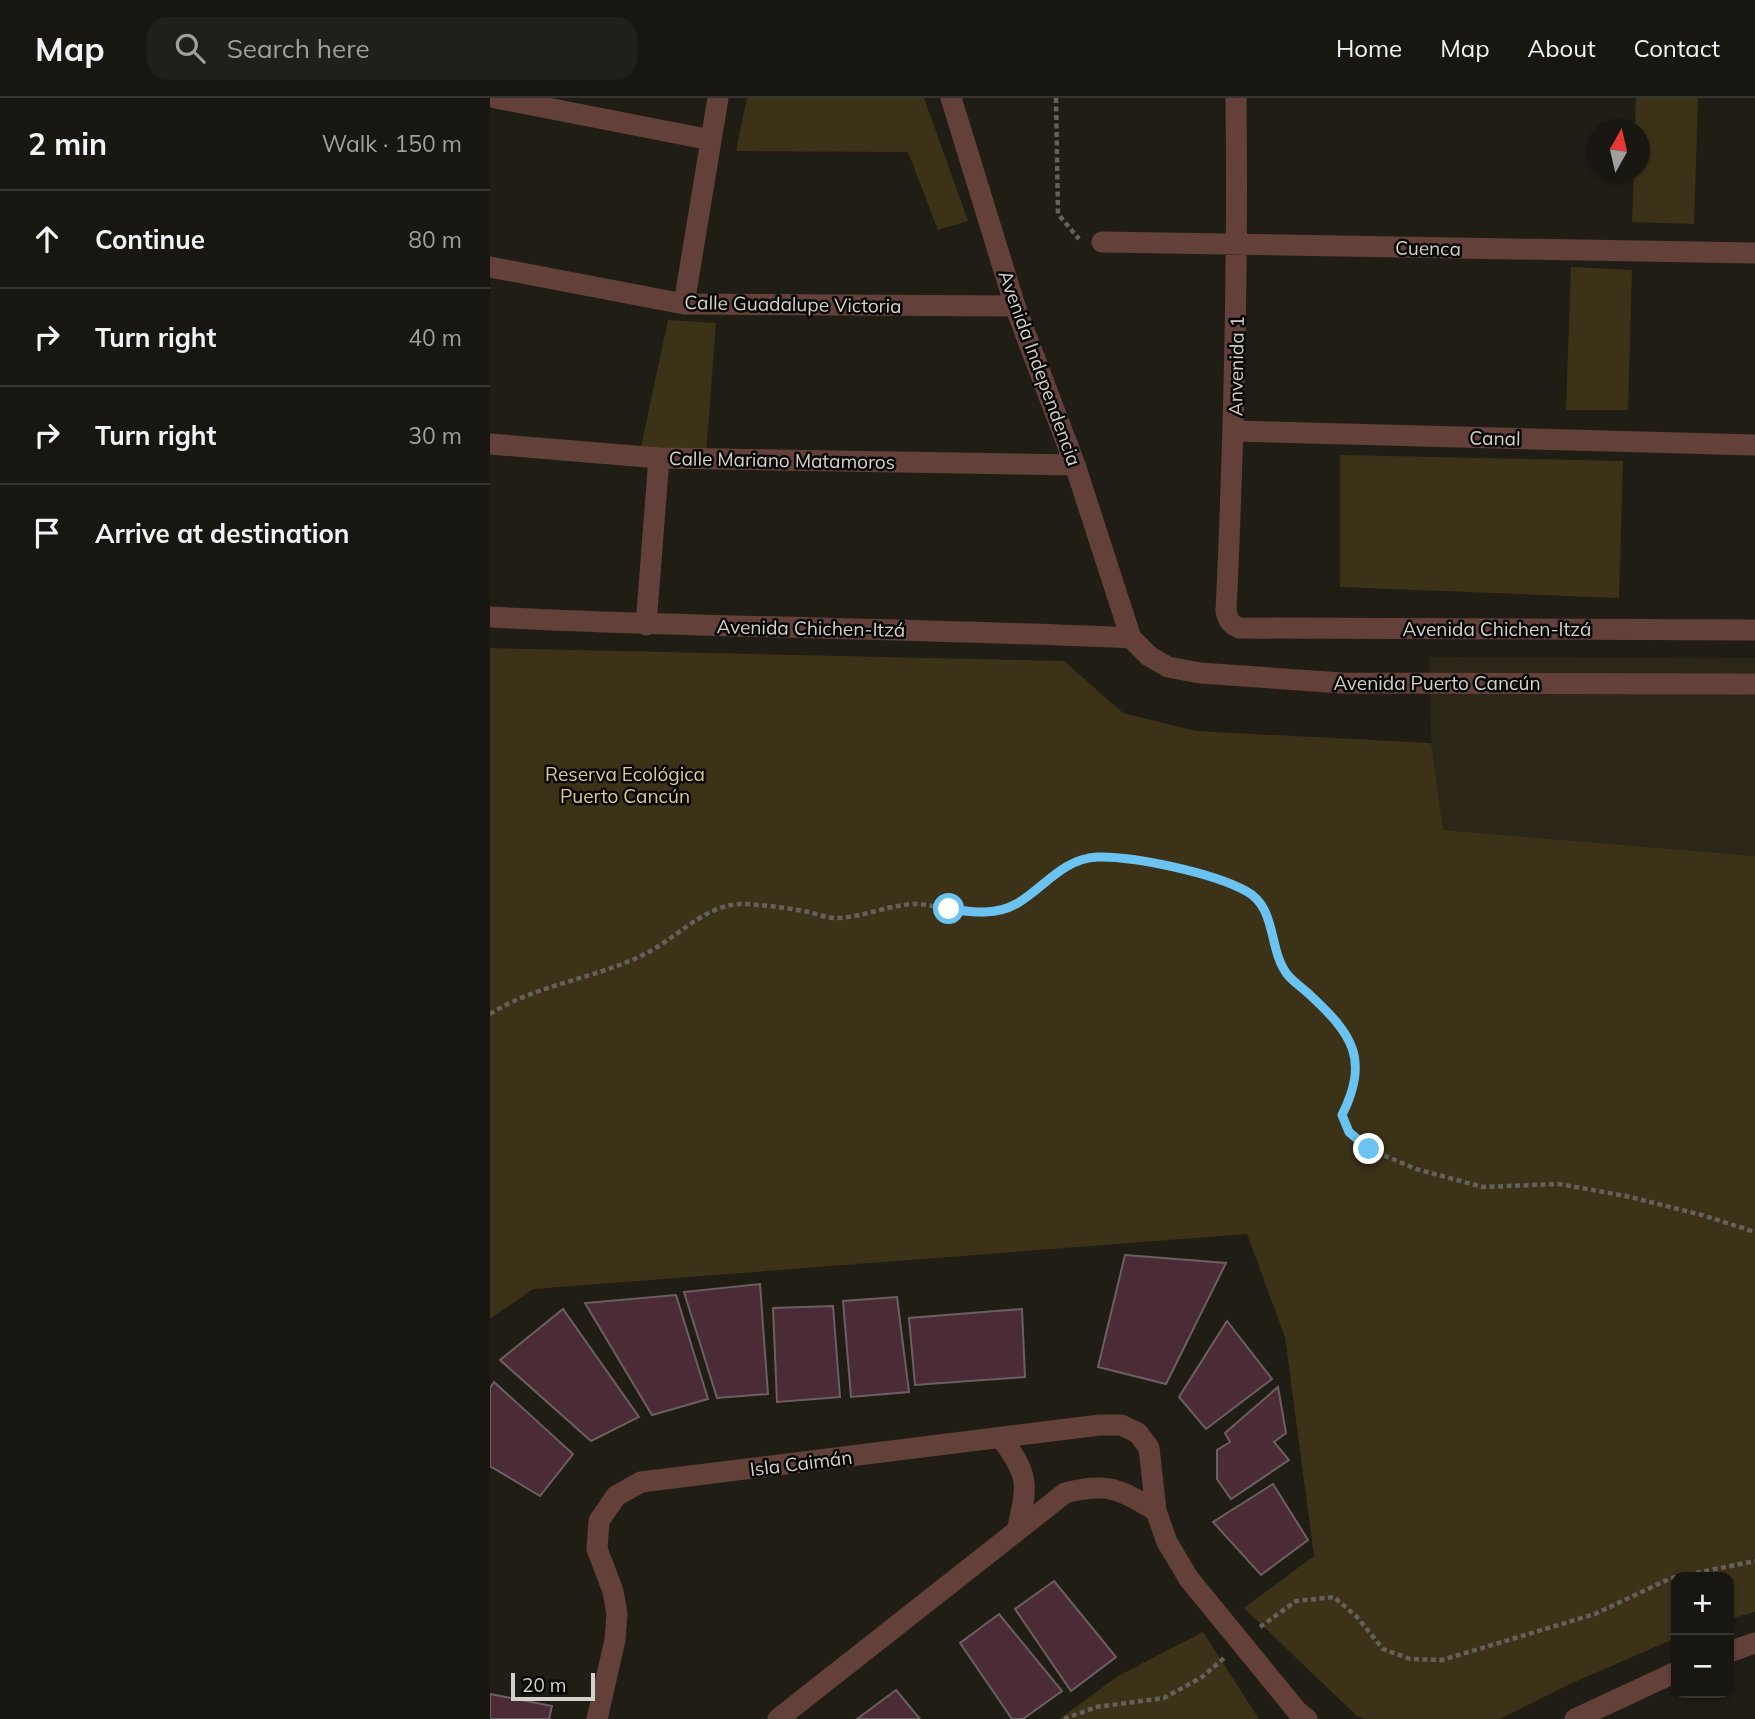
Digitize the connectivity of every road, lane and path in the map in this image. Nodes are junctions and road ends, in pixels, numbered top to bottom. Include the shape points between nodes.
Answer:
1 (496, 98) edge
2 (718, 98) edge
3 (951, 98) edge
4 (1056, 98) edge
5 (1236, 98) edge
6 (711, 141) junction
7 (1102, 242) joint
8 (1238, 245) junction
9 (1755, 253) edge
10 (490, 267) edge
11 (684, 304) junction
12 (1015, 306) junction
13 (1235, 431) junction
14 (490, 444) edge
15 (1755, 445) edge
16 (659, 458) junction
17 (1075, 465) junction
18 (490, 617) edge
19 (646, 625) junction
20 (1239, 628) joint
21 (1755, 631) edge
22 (1131, 638) junction
23 (1755, 684) edge
24 (490, 1014) edge
25 (1755, 1232) edge
26 (1001, 1438) junction
27 (1156, 1511) junction
28 (1017, 1531) junction
29 (1755, 1561) edge
30 (1241, 1643) junction
31 (1755, 1643) edge
32 (1734, 1650) edge
33 (1671, 1674) edge
34 (1301, 1717) edge
35 (597, 1719) edge
36 (778, 1719) edge
37 (1064, 1719) edge
38 (1575, 1719) edge

1 - 6 street
2 - 6 street
3 - 12 street, Avenida Independencia
4 - 7 path via 1058,214 1077,239
5 - 8 street, Anvenida 1
6 - 11 street
7 - 8 street, Cuenca
8 - 9 street, Cuenca
8 - 13 street, Anvenida 1
10 - 11 street, Calle Guadalupe Victoria
11 - 12 street, Calle Guadalupe Victoria
12 - 17 street, Avenida Independencia
13 - 15 street, Canal
13 - 20 street, Anvenida 1 via 1226,611 1228,620
14 - 16 street, Calle Mariano Matamoros
16 - 17 street, Calle Mariano Matamoros
16 - 19 street
17 - 22 street, Avenida Independencia
18 - 19 street, Avenida Chichen-Itzá
19 - 22 street, Avenida Chichen-Itzá
20 - 21 street, Avenida Chichen-Itzá
22 - 23 street, Avenida Puerto Cancún via 1168,667 1213,674 1342,683
24 - 25 path via 646,953 720,907 739,904 834,918 915,904 983,914 1015,905 1073,861 1097,857 1150,863 1211,876 1248,892 1264,906 1277,957 1287,975 1338,1021 1351,1042 1357,1067 1352,1096 1342,1115 1349,1132 1369,1149 1416,1169 1483,1187 1559,1184 1626,1196
26 - 27 street, Isla Caimán via 1100,1425 1121,1425 1138,1433 1149,1448
26 - 28 street via 1018,1460 1024,1478 1026,1493
26 - 35 street, Isla Caimán via 641,1482 615,1496 599,1521 597,1549 617,1615
27 - 28 street via 1112,1489 1090,1487 1065,1493
27 - 30 street, Isla Caimán via 1189,1580
28 - 36 street
29 - 30 path via 1671,1578 1595,1614 1442,1660 1410,1659 1383,1649 1334,1597 1296,1601
30 - 34 street, Isla Caimán
30 - 37 path via 1202,1677 1164,1698 1096,1707
31 - 32 street
33 - 38 street

